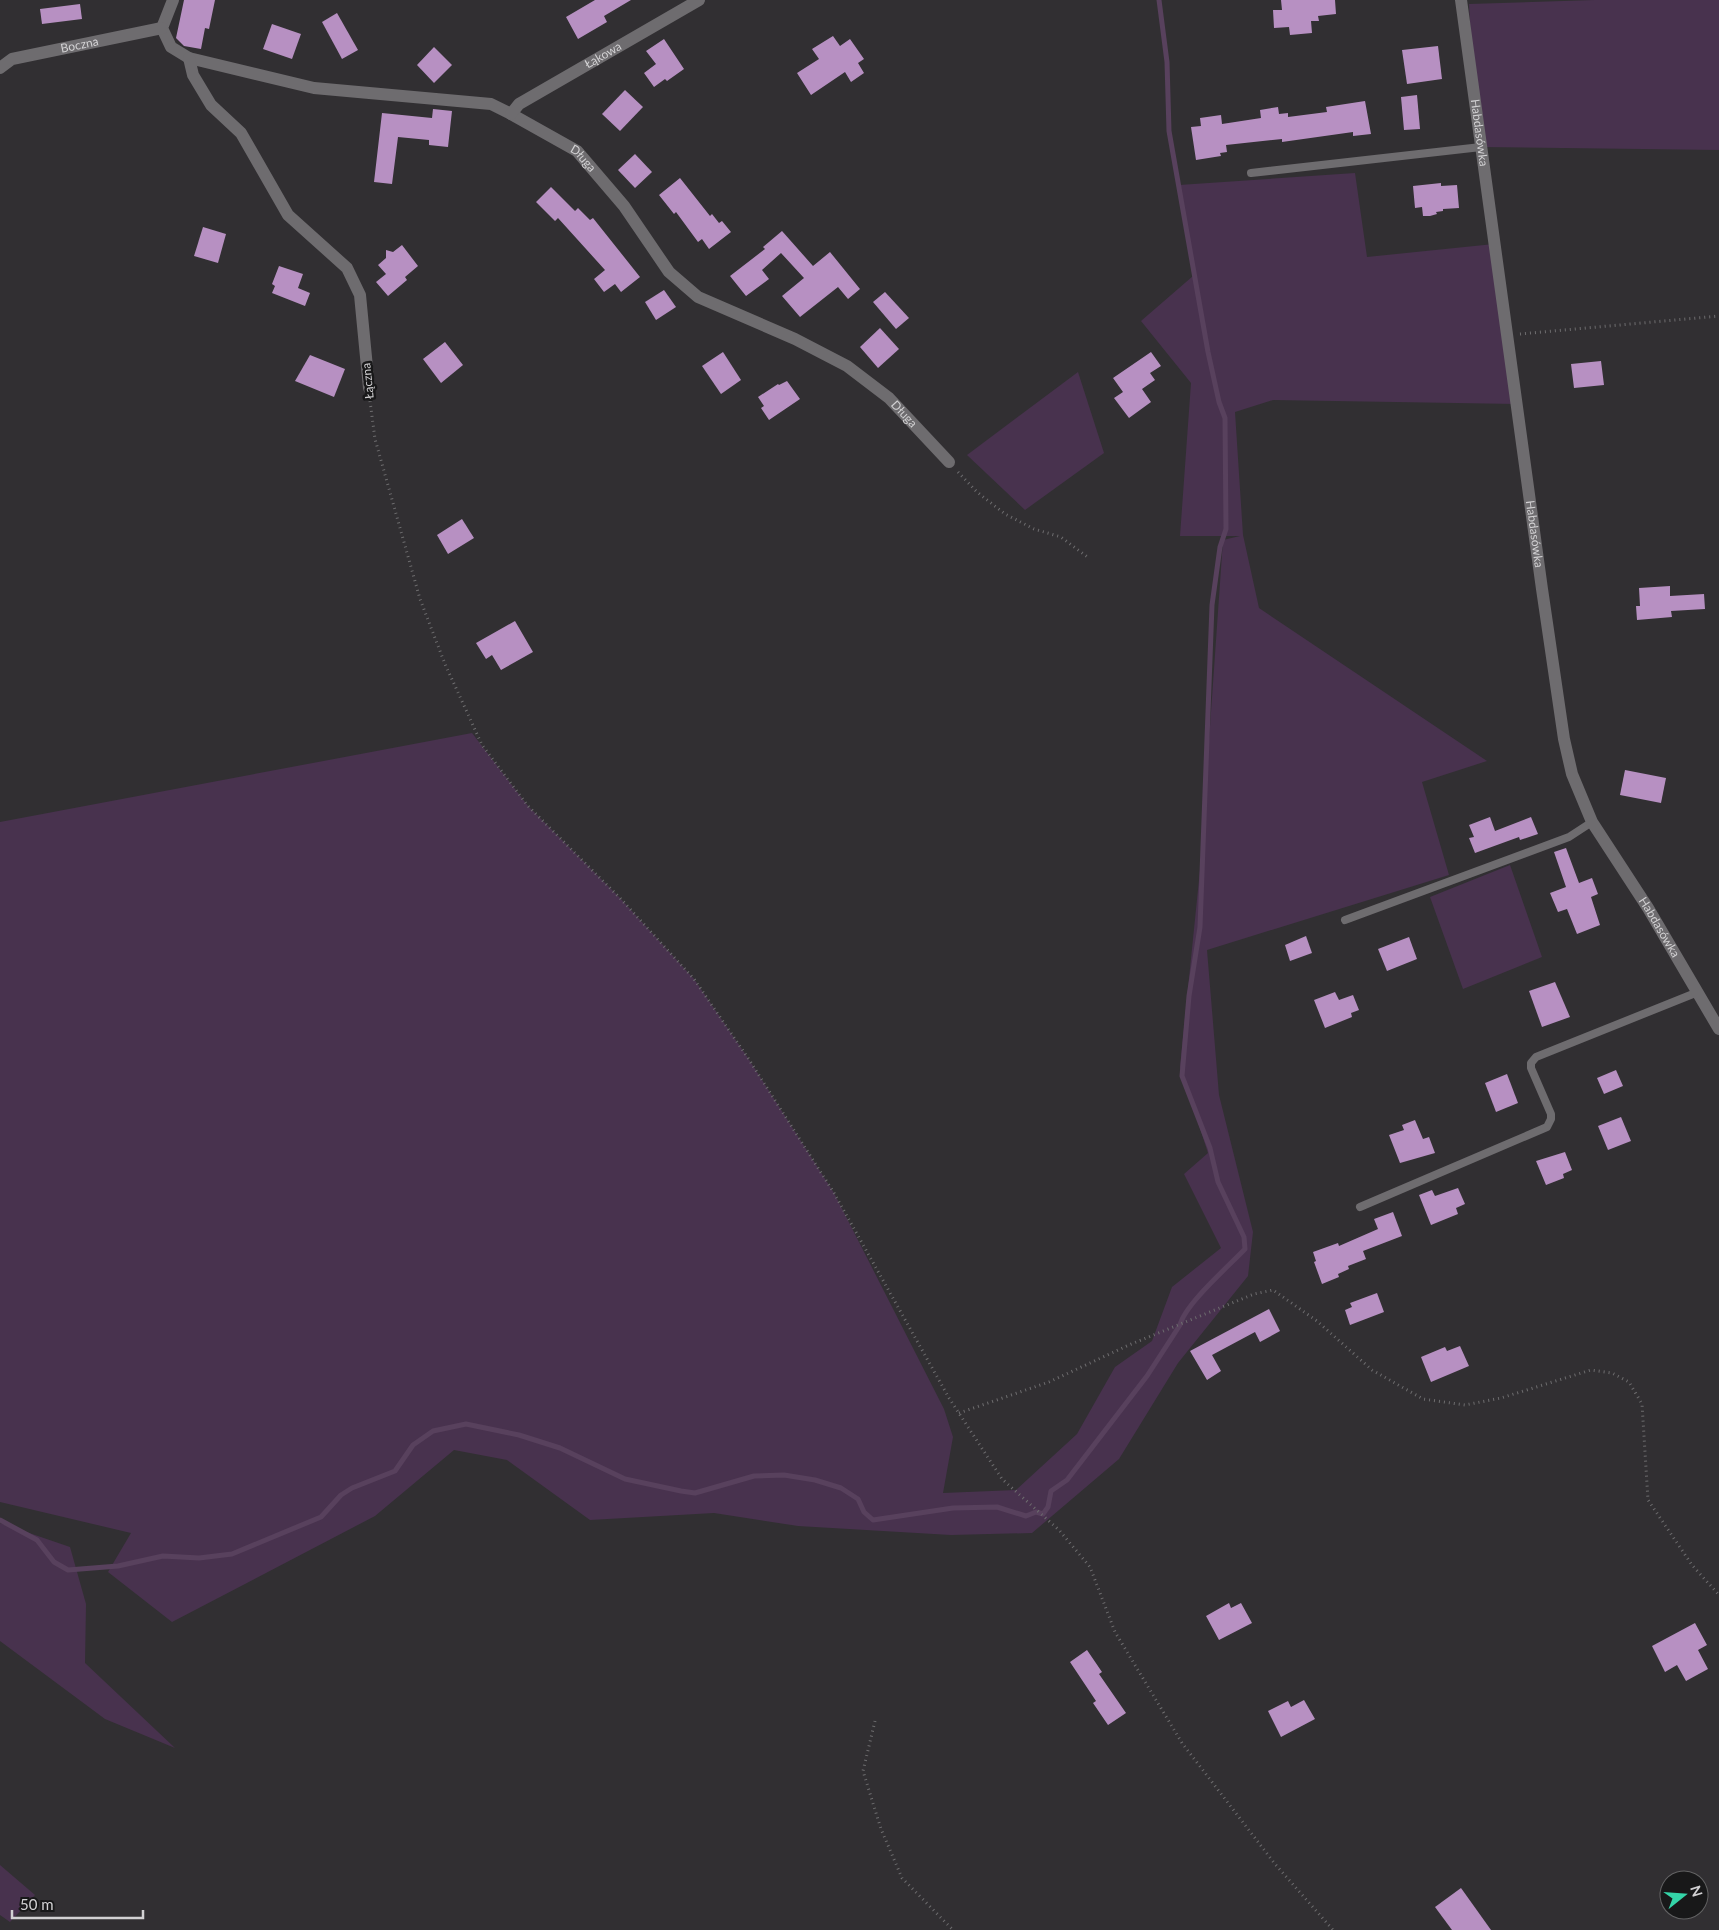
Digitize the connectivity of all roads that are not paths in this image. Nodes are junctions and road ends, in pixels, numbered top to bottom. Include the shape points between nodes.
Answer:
1 (173, 0) edge
2 (698, 0) edge
3 (1461, 0) edge
4 (162, 28) junction
5 (189, 58) junction
6 (0, 68) edge
7 (511, 114) junction
8 (1481, 147) junction
9 (1251, 173) dead end
10 (368, 388) road end
11 (949, 462) road end
12 (1592, 822) junction
13 (1345, 920) dead end
14 (1698, 992) junction
15 (1719, 1029) edge
16 (1360, 1206) dead end

1 - 4 street
2 - 7 street, Łąkowa via 519,104
3 - 8 street, Habdasówka
4 - 5 street, Długa via 170,47
4 - 6 street, Boczna via 12,59
5 - 7 street, Długa via 314,88 491,104
5 - 10 street, Łączna via 193,75 211,105 241,133 288,215 347,268 360,295
7 - 11 street, Długa via 577,152 624,206 669,272 698,297 848,366 889,398
8 - 9 lane
8 - 12 street, Habdasówka via 1564,739 1572,774
12 - 13 lane via 1568,836
12 - 14 street, Habdasówka
14 - 15 street, Habdasówka
14 - 16 lane via 1536,1057 1531,1063 1550,1114 1547,1127

